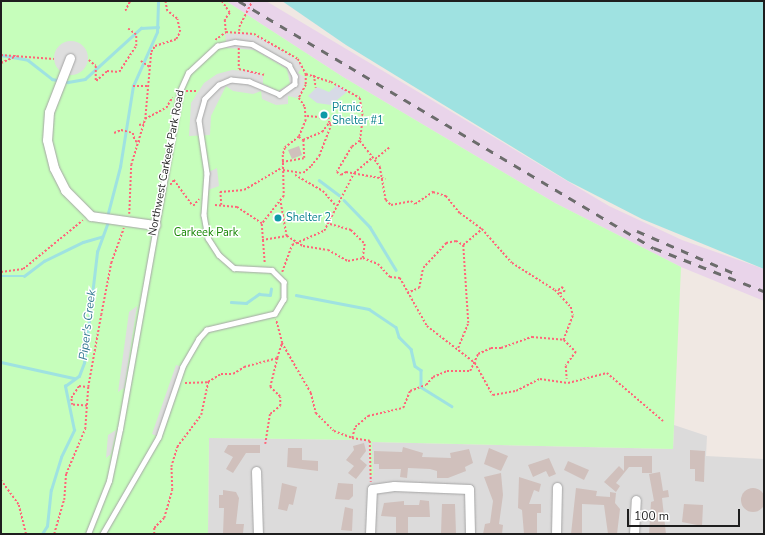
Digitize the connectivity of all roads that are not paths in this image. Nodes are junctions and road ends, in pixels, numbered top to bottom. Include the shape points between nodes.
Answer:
1 (70, 58) dead end
2 (155, 225) junction
3 (256, 471) dead end
4 (557, 488) dead end
5 (636, 500) dead end
6 (88, 534) edge
7 (104, 534) edge
8 (258, 534) edge
9 (370, 534) edge
10 (470, 534) edge
11 (556, 534) edge
12 (634, 534) edge

1 - 2 street via 49,112 48,140 54,168 65,190 78,207 91,216
2 - 6 lane, Northwest Carkeek Park Road via 108,481
2 - 7 lane, Northwest Carkeek Park Road via 180,91 188,72 217,46 239,42 258,46 292,68 295,76 293,88 280,95 250,82 224,82 204,99 199,120 208,173 204,215 208,238 219,255 234,268 265,268 284,282 285,291 280,308 265,318 207,330 199,339 183,367 160,437
3 - 8 street
4 - 11 street
5 - 12 street
9 - 10 street via 372,489 394,486 469,489

